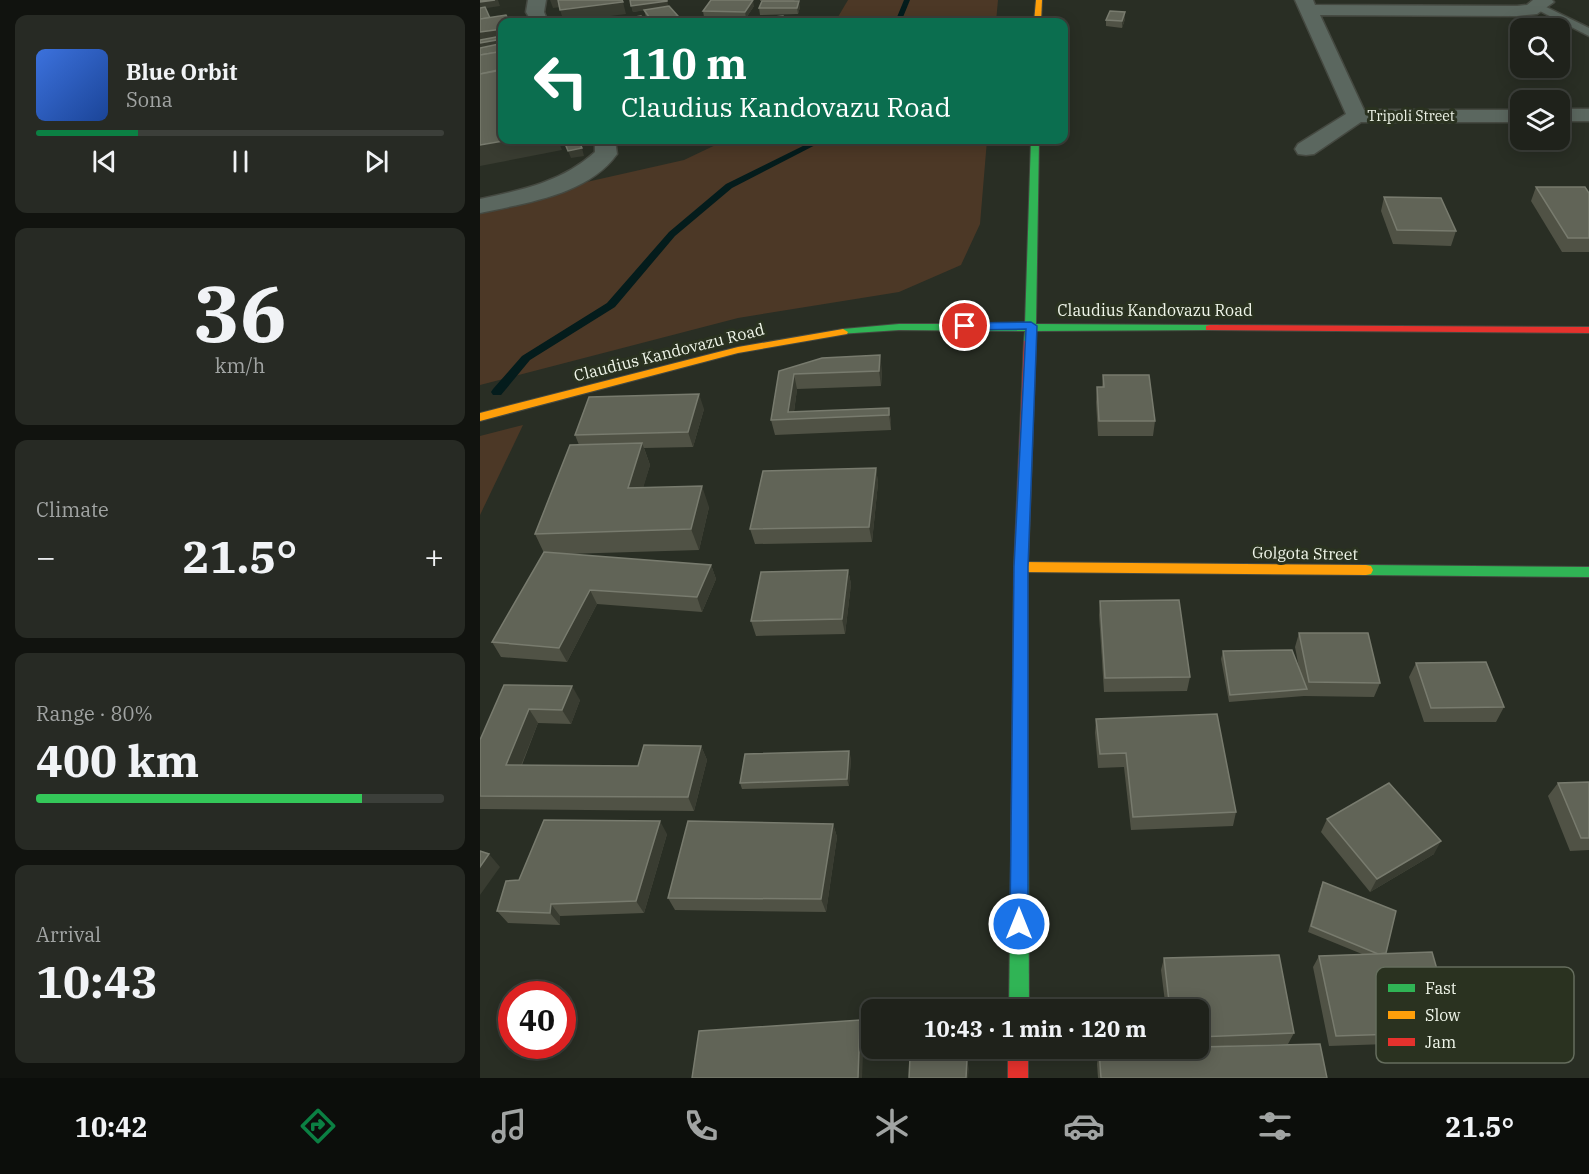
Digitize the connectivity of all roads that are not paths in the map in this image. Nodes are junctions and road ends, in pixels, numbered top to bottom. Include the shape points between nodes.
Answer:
1 (537, 0) edge
2 (1039, 0) edge
3 (1541, 3) edge
4 (1306, 5) edge
5 (538, 18) edge
6 (1038, 18) edge
7 (1589, 33) edge
8 (1357, 116) junction
9 (1510, 116) edge
10 (1570, 116) edge
11 (1589, 116) edge
12 (607, 144) edge
13 (1035, 144) edge
14 (1306, 149) dead end
15 (480, 206) edge
16 (1031, 326) junction
17 (1589, 330) edge
18 (480, 417) edge
19 (1021, 567) junction
20 (1589, 572) edge
21 (1019, 999) edge
22 (1018, 1059) edge
23 (1018, 1078) edge

1 - 5 street
2 - 6 street
3 - 4 street via 1517,11
3 - 7 lane
4 - 8 street, Tripoli Street
8 - 9 street, Tripoli Street
8 - 14 street
10 - 11 street
12 - 15 street via 606,154 594,167 557,188
13 - 16 street
16 - 17 street, Claudius Kandovazu Road
16 - 18 street, Claudius Kandovazu Road via 899,327 830,333 738,350
16 - 19 street
19 - 20 street, Golgota Street
19 - 21 street
22 - 23 street

